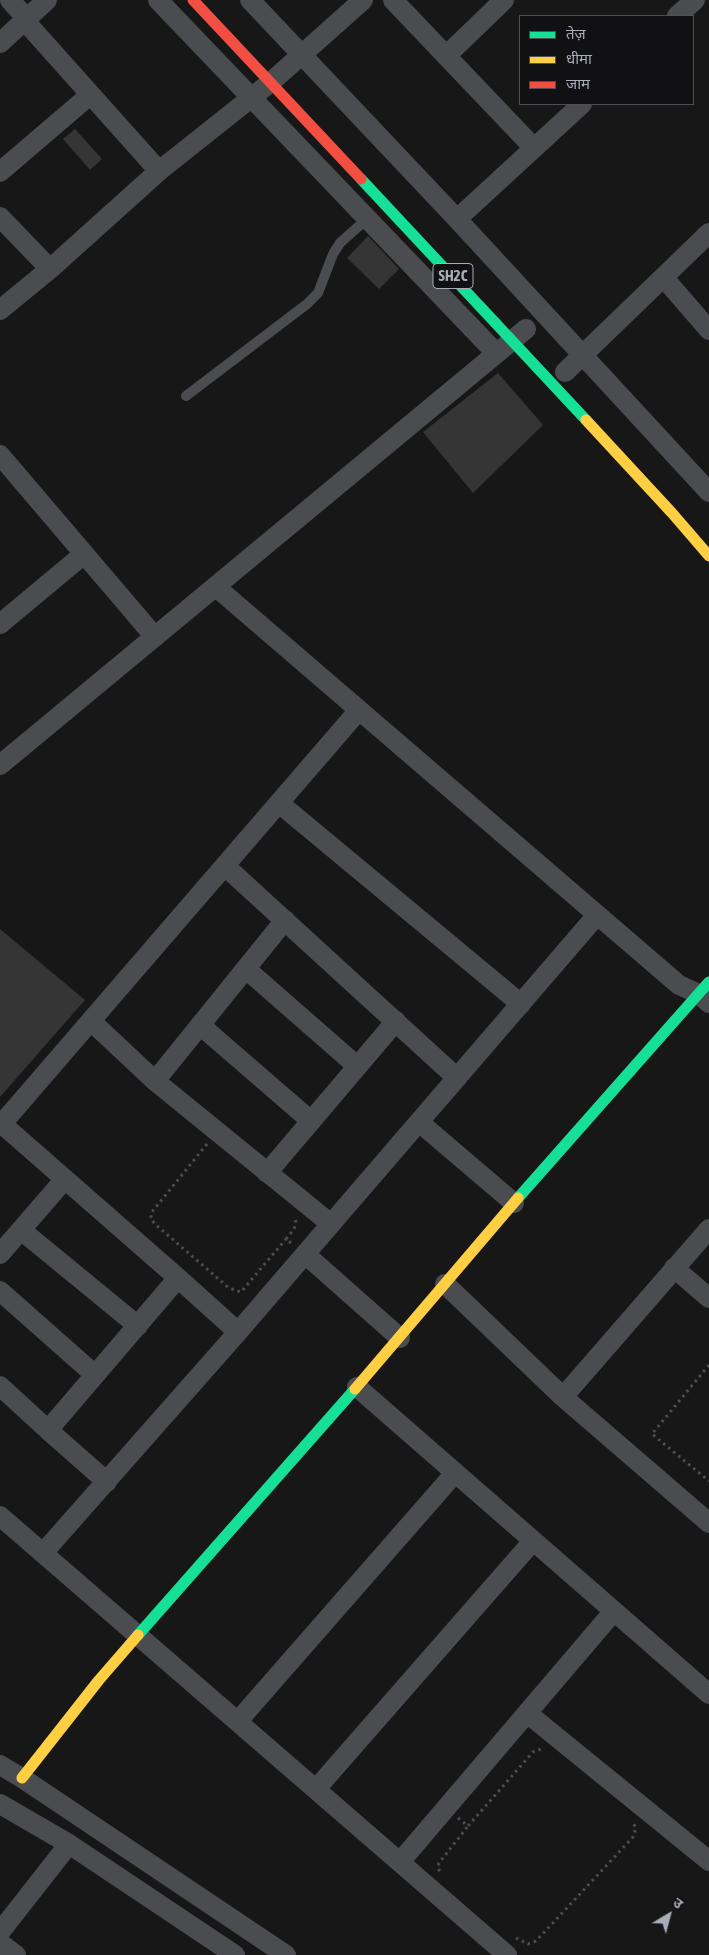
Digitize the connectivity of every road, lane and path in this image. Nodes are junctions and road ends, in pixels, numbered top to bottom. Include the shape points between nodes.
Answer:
1 (10, 0) edge
2 (46, 0) edge
3 (158, 0) edge
4 (193, 0) edge
5 (250, 0) edge
6 (363, 0) edge
7 (393, 0) edge
8 (504, 0) edge
9 (695, 0) edge
10 (678, 15) edge
11 (25, 19) junction
12 (0, 43) edge
13 (301, 56) junction
14 (446, 56) junction
15 (281, 73) junction
16 (90, 95) junction
17 (252, 97) junction
18 (581, 105) edge
19 (534, 148) junction
20 (159, 171) junction
21 (0, 172) edge
22 (385, 203) junction
23 (0, 217) edge
24 (368, 218) junction
25 (457, 219) junction
26 (709, 234) edge
27 (50, 269) junction
28 (664, 278) junction
29 (0, 310) edge
30 (709, 330) edge
31 (522, 332) junction
32 (495, 352) junction
33 (582, 355) junction
34 (565, 372) dead end
35 (186, 396) dead end
36 (1, 459) edge
37 (709, 492) edge
38 (84, 554) junction
39 (709, 556) edge
40 (216, 587) junction
41 (0, 624) edge
42 (154, 637) junction
43 (359, 710) junction
44 (0, 765) edge
45 (279, 803) junction
46 (225, 866) junction
47 (598, 915) junction
48 (285, 920) junction
49 (246, 969) junction
50 (706, 993) edge
51 (521, 1004) junction
52 (91, 1021) junction
53 (396, 1021) junction
54 (200, 1025) junction
55 (358, 1066) junction
56 (458, 1078) junction
57 (154, 1081) junction
58 (311, 1121) junction
59 (419, 1122) junction
60 (1, 1125) edge
61 (212, 1143) dead end
62 (267, 1173) junction
63 (64, 1179) junction
64 (514, 1203) junction
65 (294, 1217) dead end
66 (331, 1224) junction
67 (709, 1229) edge
68 (21, 1230) junction
69 (286, 1239) junction
70 (0, 1254) edge
71 (305, 1254) junction
72 (674, 1268) junction
73 (178, 1278) junction
74 (445, 1284) junction
75 (0, 1291) edge
76 (709, 1298) edge
77 (138, 1326) junction
78 (238, 1332) junction
79 (400, 1338) junction
80 (709, 1365) edge
81 (95, 1376) junction
82 (0, 1386) edge
83 (357, 1387) junction
84 (563, 1397) junction
85 (48, 1430) junction
86 (455, 1473) junction
87 (709, 1481) edge
88 (106, 1482) junction
89 (0, 1516) edge
90 (709, 1523) edge
91 (533, 1540) junction
92 (44, 1553) junction
93 (614, 1611) junction
94 (139, 1635) junction
95 (709, 1694) edge
96 (527, 1713) junction
97 (238, 1721) junction
98 (547, 1750) dead end
99 (0, 1765) edge
100 (22, 1778) junction
101 (316, 1789) junction
102 (0, 1804) edge
103 (61, 1804) junction
104 (446, 1808) junction
105 (632, 1822) dead end
106 (468, 1826) junction
107 (44, 1830) junction
108 (69, 1844) junction
109 (709, 1861) edge
110 (400, 1862) junction
111 (442, 1873) dead end
112 (0, 1932) edge
113 (509, 1932) dead end
114 (0, 1943) edge
115 (16, 1955) edge
116 (235, 1955) edge
117 (286, 1955) edge
118 (507, 1955) edge

1 - 11 street
2 - 11 street
3 - 17 street
4 - 15 street, SH2C
5 - 13 street
6 - 13 street
7 - 14 street
8 - 14 street
9 - 10 street
11 - 12 street
11 - 16 street
13 - 15 street
13 - 25 street
14 - 19 street
15 - 17 street
15 - 22 street, SH2C
16 - 20 street
16 - 21 street
17 - 20 street
17 - 24 street
18 - 19 street
19 - 25 street
20 - 27 street
22 - 24 lane
22 - 31 street, SH2C
23 - 27 street
24 - 32 street
24 - 35 lane via 340,243 318,293 307,304
25 - 33 street
26 - 28 street
27 - 29 street
28 - 30 street
28 - 33 street
31 - 32 street
31 - 39 street, SH2C
32 - 40 street
33 - 34 street
33 - 37 street
36 - 38 street
38 - 41 street
38 - 42 street
40 - 42 street
40 - 43 street
42 - 44 street
43 - 45 street
43 - 47 street
45 - 46 street
45 - 51 street
46 - 48 street
46 - 52 street
47 - 50 street via 679,985
47 - 51 street
48 - 49 street
48 - 53 street
49 - 54 street
49 - 55 street
50 - 64 street
51 - 56 street
52 - 57 street
52 - 60 street
53 - 55 street
53 - 56 street
54 - 57 street
54 - 58 street
55 - 58 street
56 - 59 street
57 - 62 street
58 - 62 street
59 - 64 street
59 - 66 street
60 - 63 street
61 - 69 path via 206,1144 151,1213 151,1219 234,1291 241,1292
62 - 66 street
63 - 68 street
63 - 73 street
64 - 74 street
65 - 69 path via 294,1229
66 - 71 street
67 - 72 street
68 - 70 street
68 - 77 street
69 - 71 path
71 - 78 street
71 - 79 street
72 - 76 street
72 - 84 street
73 - 77 street
73 - 78 street
74 - 79 street
74 - 84 street
75 - 81 street
77 - 81 street
78 - 88 street
79 - 83 street
80 - 87 path via 652,1434
81 - 85 street
82 - 85 street
83 - 86 street
83 - 94 street
84 - 90 street
85 - 88 street
86 - 91 street
86 - 97 street
88 - 92 street
89 - 92 street
91 - 93 street
91 - 101 street
92 - 94 street
93 - 95 street
93 - 96 street
94 - 97 street
94 - 100 street
96 - 104 street
96 - 109 street
97 - 101 street
98 - 106 path via 539,1748 533,1752
99 - 100 street
100 - 103 street
101 - 110 street
102 - 107 street
103 - 107 street
103 - 117 street
104 - 106 path
104 - 110 street
105 - 113 path via 636,1828 633,1837 536,1941 528,1944
106 - 111 path via 439,1863 438,1869
107 - 108 street
108 - 112 street
108 - 116 street
110 - 118 street
114 - 115 street

